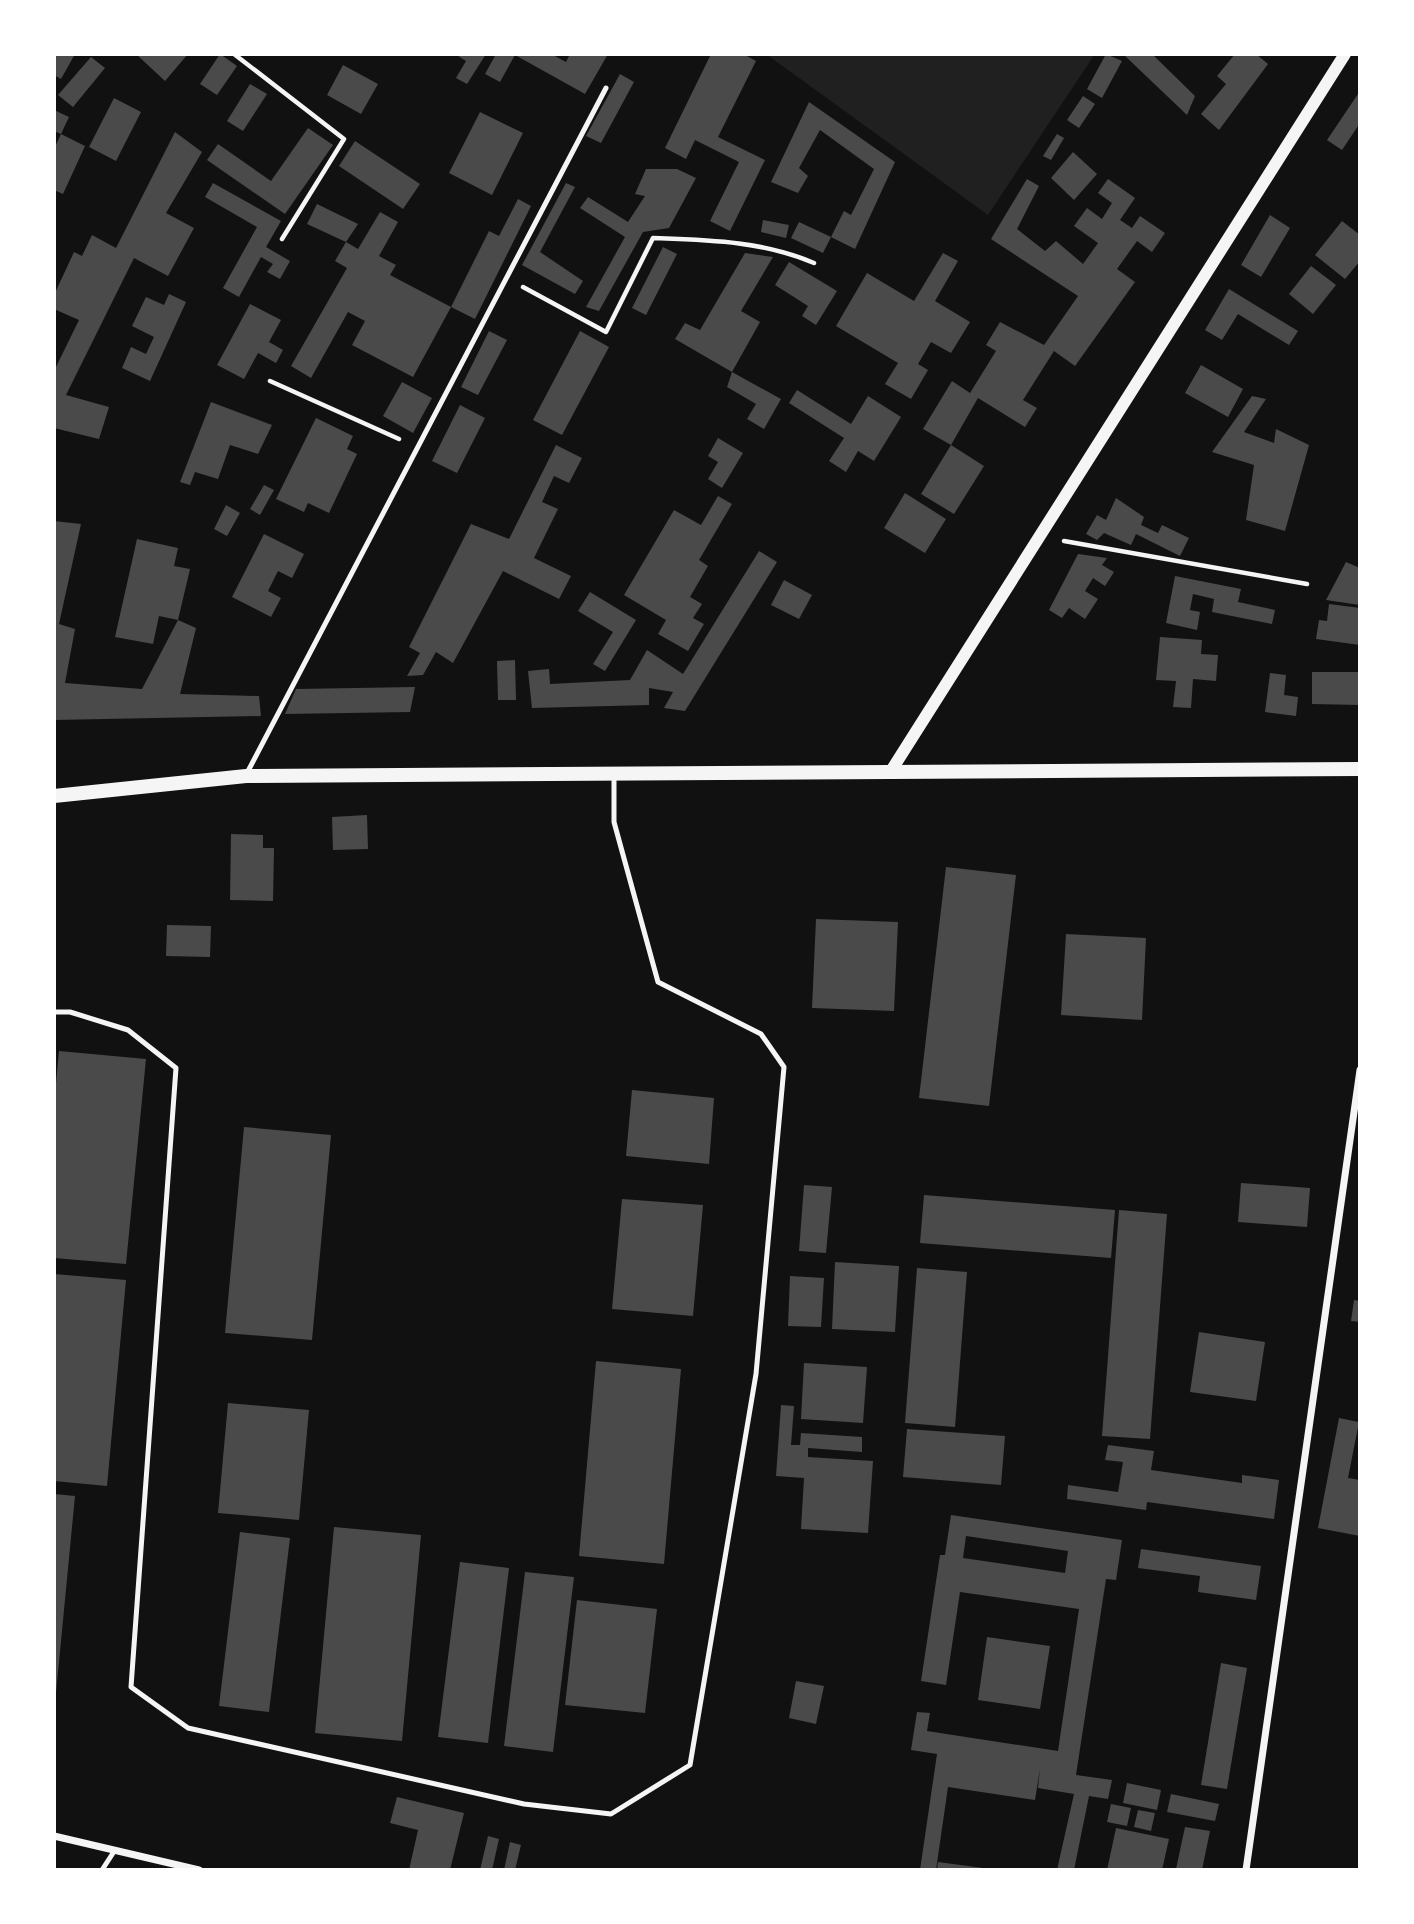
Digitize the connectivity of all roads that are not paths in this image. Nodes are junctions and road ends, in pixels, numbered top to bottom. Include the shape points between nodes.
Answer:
1 (1345, 54) edge
2 (606, 88) dead end
3 (1360, 769) edge
4 (891, 771) junction
5 (614, 774) junction
6 (246, 776) junction
7 (54, 796) edge
8 (54, 1012) edge
9 (1360, 1070) edge
10 (54, 1836) edge
11 (115, 1850) junction
12 (102, 1870) edge
13 (199, 1870) edge
14 (1246, 1870) edge

1 - 4 street
2 - 6 lane
3 - 4 main road
4 - 5 main road
5 - 6 main road
5 - 8 lane via 614,822 658,982 761,1034 784,1067 756,1374 690,1765 611,1814 524,1804 188,1728 131,1687 176,1068 128,1030 70,1012
6 - 7 main road
9 - 14 street
10 - 11 street
11 - 12 lane
11 - 13 street

